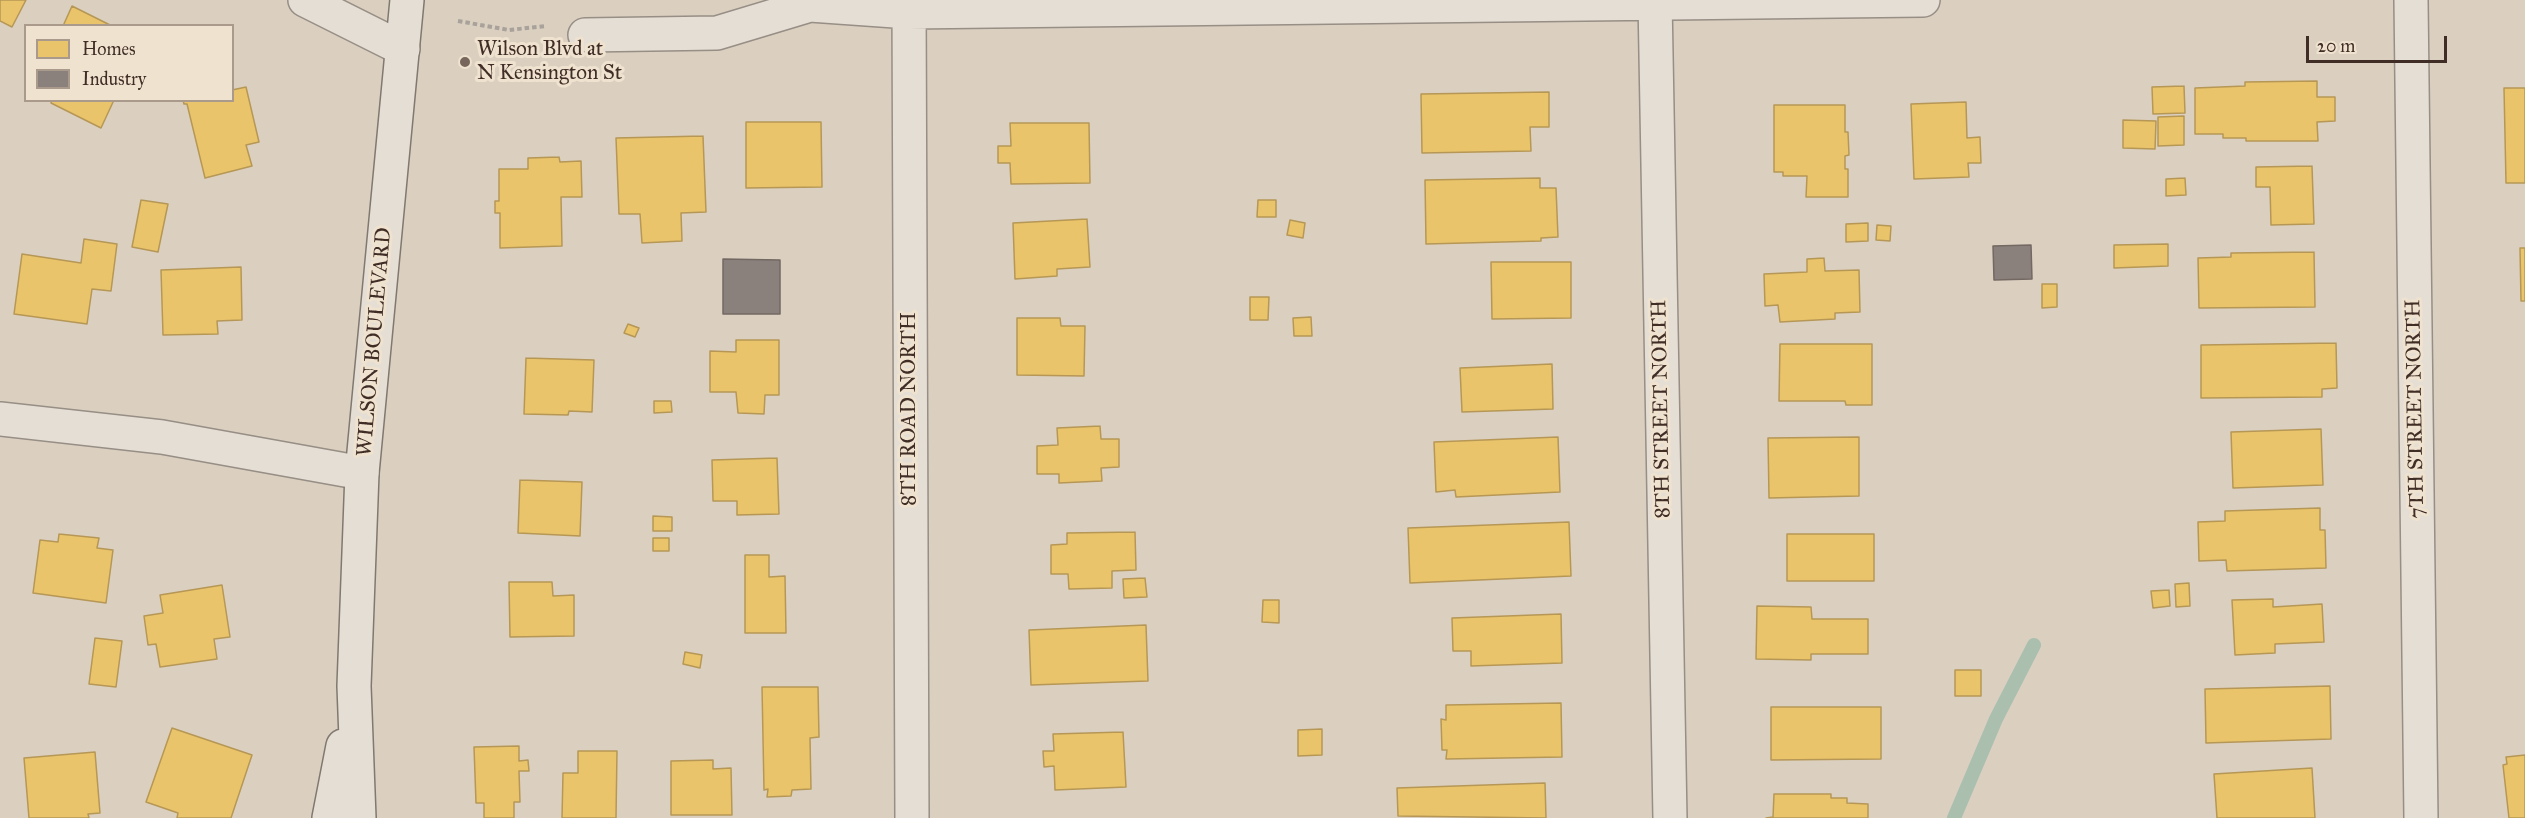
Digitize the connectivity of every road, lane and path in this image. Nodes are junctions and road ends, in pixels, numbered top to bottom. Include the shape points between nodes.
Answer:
1 (305, 0) edge
2 (407, 0) edge
3 (1923, 0) edge
4 (2411, 0) edge
5 (1655, 2) edge
6 (909, 6) edge
7 (458, 21) dead end
8 (509, 30) dead end
9 (585, 35) dead end
10 (403, 49) junction
11 (0, 418) edge
12 (362, 473) junction
13 (354, 686) junction
14 (329, 818) edge
15 (359, 818) edge
16 (912, 818) edge
17 (1670, 818) edge
18 (2421, 818) edge

1 - 10 street
2 - 10 street, WILSON BOULEVARD
3 - 5 street
4 - 18 street, 7TH STREET NORTH
5 - 6 street
5 - 17 street, 8TH STREET NORTH
6 - 9 street via 810,5 717,33
6 - 16 street, 8TH ROAD NORTH
7 - 8 path
10 - 12 street, WILSON BOULEVARD
11 - 12 street via 162,437
12 - 13 street, WILSON BOULEVARD
13 - 14 street, WILSON BOULEVARD
13 - 15 street, WILSON BOULEVARD

